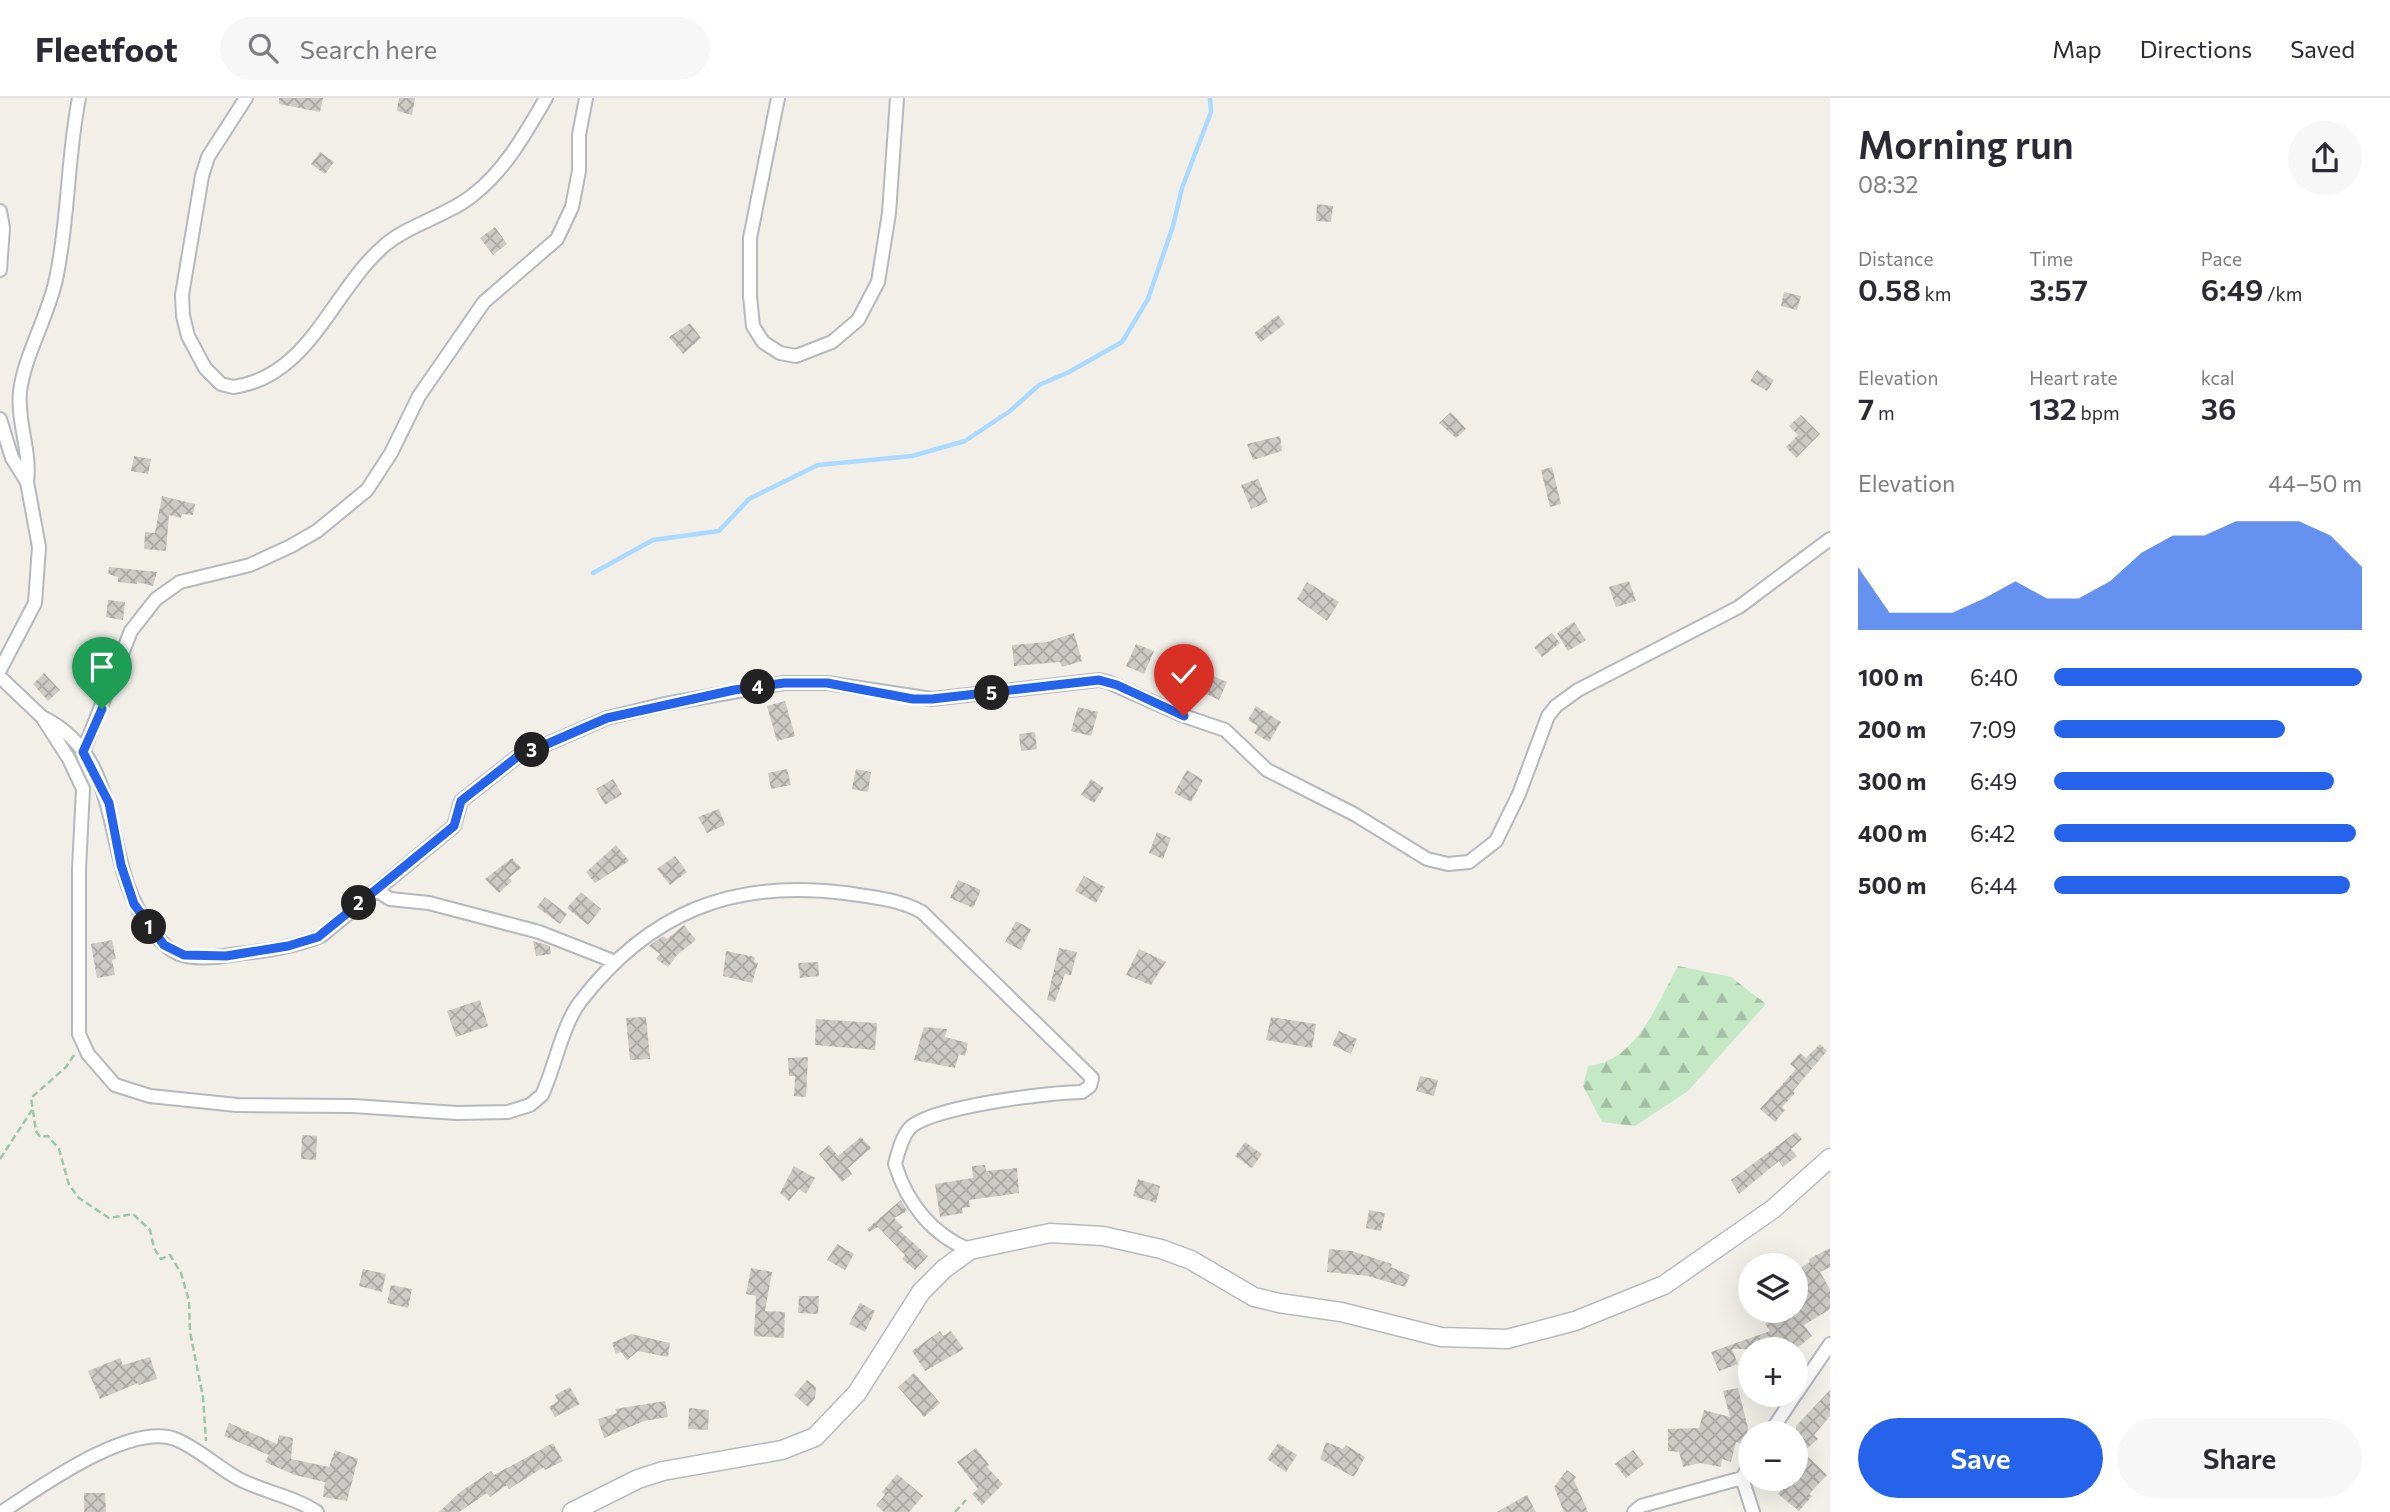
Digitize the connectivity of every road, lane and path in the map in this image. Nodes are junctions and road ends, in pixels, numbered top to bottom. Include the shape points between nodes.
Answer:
1 (79, 98) edge
2 (246, 98) edge
3 (547, 98) edge
4 (586, 98) edge
5 (778, 98) edge
6 (897, 98) edge
7 (0, 211) edge
8 (0, 270) edge
9 (0, 419) edge
10 (27, 482) junction
11 (1830, 539) edge
12 (0, 670) edge
13 (0, 677) edge
14 (42, 717) junction
15 (83, 752) junction
16 (376, 890) junction
17 (613, 961) junction
18 (82, 1042) junction
19 (32, 1110) junction
20 (1830, 1158) edge
21 (0, 1159) edge
22 (970, 1250) junction
23 (1830, 1344) edge
24 (1808, 1375) edge
25 (206, 1458) junction
26 (1738, 1479) edge
27 (1746, 1491) edge
28 (966, 1500) dead end
29 (2, 1512) edge
30 (317, 1512) edge
31 (572, 1512) edge
32 (955, 1512) edge
33 (1634, 1512) edge
34 (1753, 1512) edge

1 - 10 street via 56,280 20,392
2 - 3 street via 208,157 182,295 184,322 194,349 214,378 233,387 271,373 300,352 359,272 386,244 472,196 510,159
4 - 15 street via 572,207 557,239 484,302 419,396 367,490 317,531 279,553 180,582 156,599 131,631
5 - 6 street via 750,239 750,296 754,326 763,342 796,356 832,342 858,320 878,282 889,213
7 - 8 street
9 - 10 street via 12,458
10 - 12 street via 38,535 37,590 30,616
11 - 16 street via 1739,607 1578,690 1556,706 1496,841 1469,862 1427,859 1354,814 1267,770 1225,730 1108,682 932,699 827,683 784,683 607,718 517,757 461,801 454,826
13 - 14 street
14 - 15 street
14 - 18 street via 75,770 84,802 79,869
15 - 16 street via 109,803 134,904 156,936 176,952 226,956 302,943 328,930
16 - 17 street via 390,899 429,903 539,932
17 - 18 street via 579,1003 542,1095 530,1105 508,1112 237,1105 150,1096 115,1084
17 - 22 street via 680,913 733,897 808,889 901,903 922,912 1092,1078 1082,1092 998,1101 936,1114 908,1130 895,1164 907,1193 947,1241
18 - 19 path via 66,1067 32,1098
19 - 21 path
19 - 25 path via 36,1131 40,1137 48,1136 60,1150 69,1185 79,1198 109,1218 133,1214 150,1230 161,1259 170,1255 181,1273 200,1376
20 - 22 main road via 1773,1209 1664,1285 1575,1321 1507,1339 1441,1337 1341,1312 1254,1297 1181,1257 1103,1236 1051,1233
22 - 31 main road via 921,1292 858,1393 815,1437 782,1450 663,1471
23 - 24 street
25 - 29 street via 177,1439 147,1436 84,1462
25 - 30 street via 240,1480
26 - 33 street via 1641,1506
27 - 34 street
28 - 32 path

